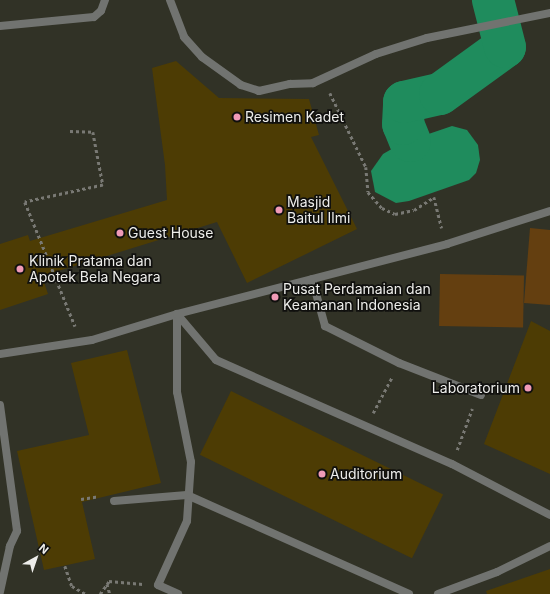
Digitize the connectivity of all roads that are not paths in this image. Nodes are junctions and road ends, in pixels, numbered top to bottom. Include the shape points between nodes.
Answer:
1 (105, 0) edge
2 (170, 0) edge
3 (550, 13) edge
4 (0, 26) edge
5 (550, 211) edge
6 (312, 279) junction
7 (177, 314) junction
8 (0, 354) edge
9 (479, 394) road end
10 (0, 405) edge
11 (187, 495) junction
12 (114, 501) dead end
13 (550, 515) edge
14 (550, 546) edge
15 (0, 592) edge
16 (178, 594) edge
17 (409, 594) edge
18 (438, 594) edge

1 - 4 lane via 101,11 94,17
2 - 3 lane via 184,37 202,57 241,84 259,92 290,84 313,83 376,54 427,38
5 - 6 lane via 447,244
6 - 7 lane
6 - 9 lane via 325,326 399,363
7 - 8 lane via 81,341
7 - 11 lane via 178,392 191,462
7 - 13 lane via 216,360 365,428 452,464
10 - 15 lane via 17,531 10,546
11 - 12 lane
11 - 16 lane via 187,521 158,585
11 - 17 lane
14 - 18 lane via 497,572

